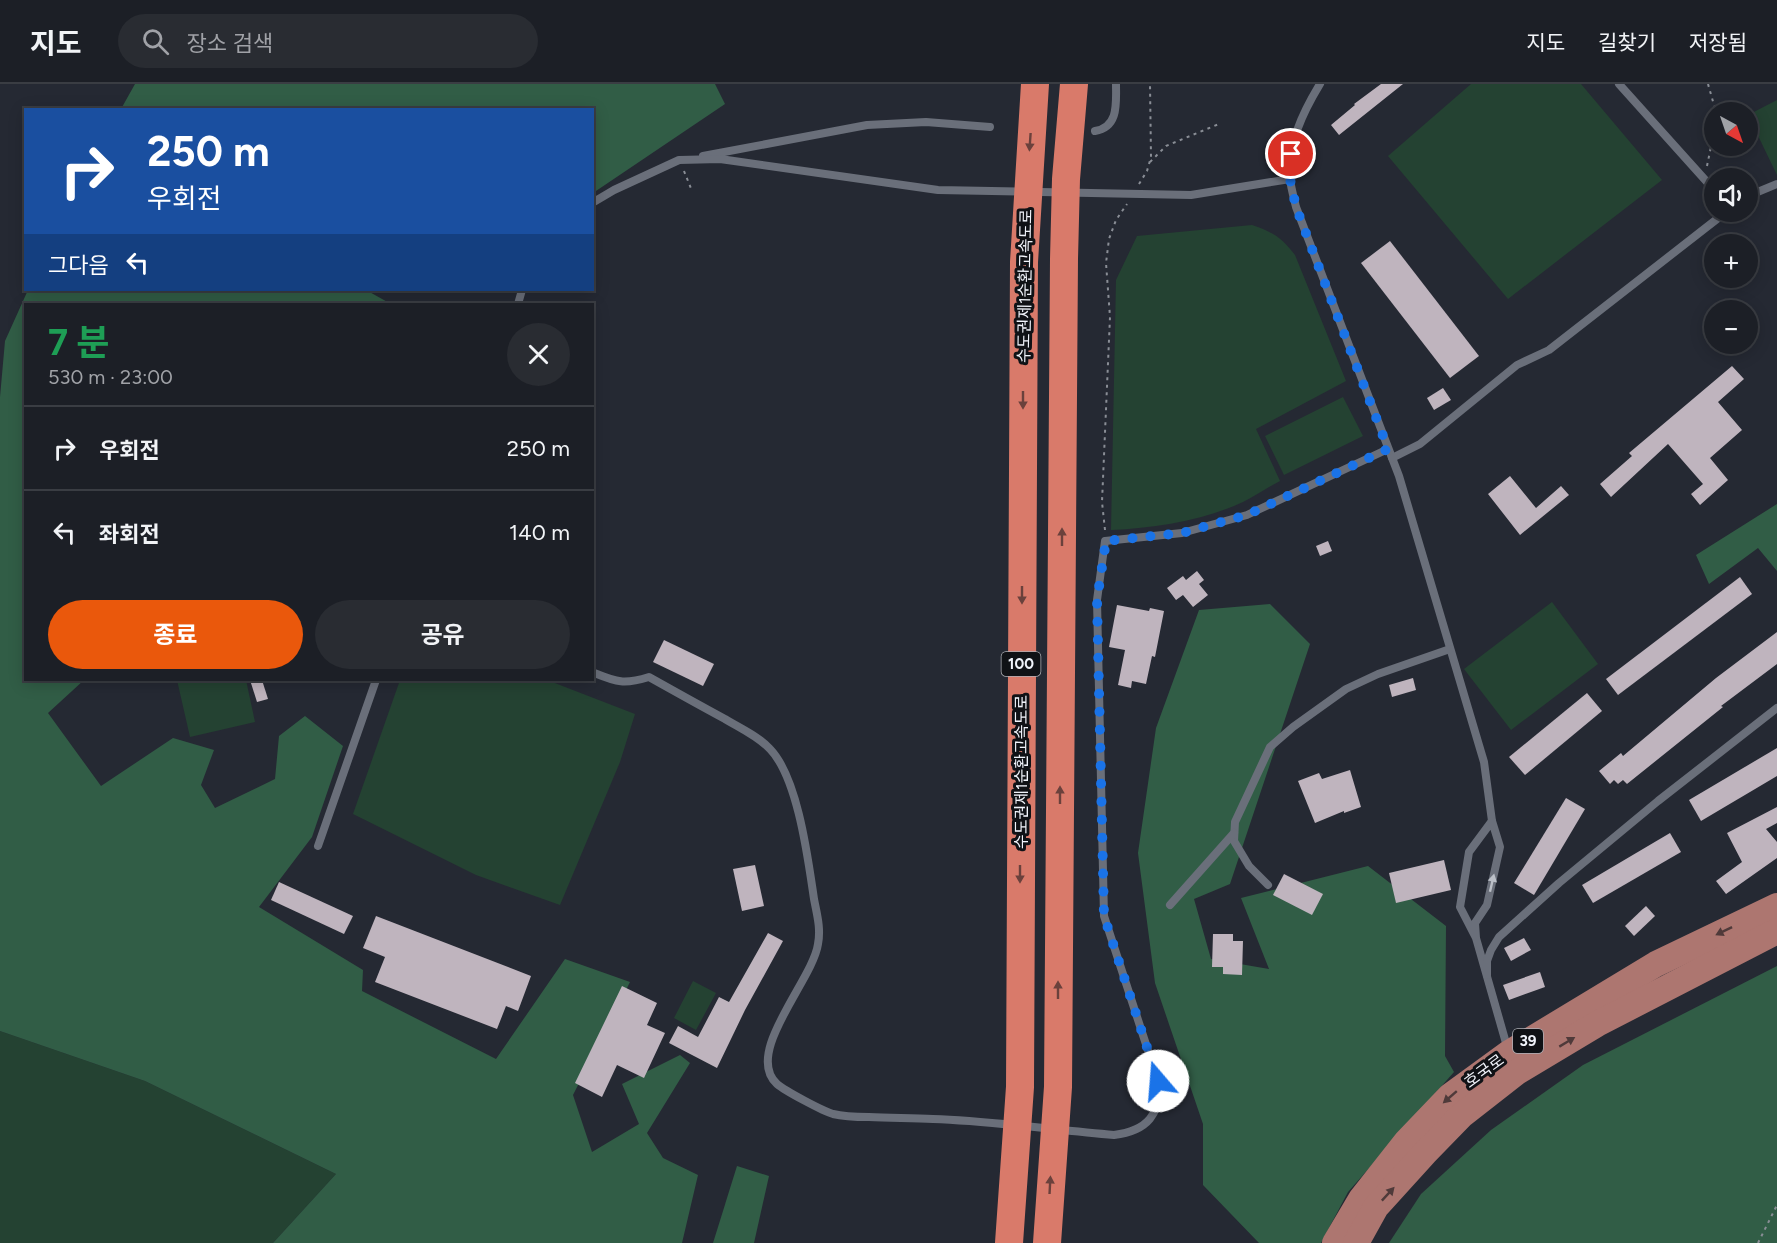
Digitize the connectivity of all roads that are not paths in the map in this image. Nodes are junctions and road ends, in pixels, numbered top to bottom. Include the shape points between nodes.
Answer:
1 (1035, 84) edge
2 (1074, 84) edge
3 (1116, 84) edge
4 (1320, 84) edge
5 (1619, 84) edge
6 (990, 127) dead end
7 (1095, 131) dead end
8 (679, 160) junction
9 (1704, 178) edge
10 (1290, 179) junction
11 (1777, 184) edge
12 (1758, 192) edge
13 (594, 202) edge
14 (1713, 222) edge
15 (1388, 449) junction
16 (1392, 458) junction
17 (1450, 650) junction
18 (594, 673) edge
19 (376, 681) edge
20 (1777, 708) edge
21 (1492, 821) junction
22 (1234, 833) junction
23 (318, 846) dead end
24 (1268, 885) dead end
25 (1170, 905) dead end
26 (1777, 906) edge
27 (1777, 931) edge
28 (1476, 938) junction
29 (1486, 975) junction
30 (1513, 1063) junction
31 (1009, 1243) edge
32 (1047, 1243) edge
33 (1335, 1243) edge
34 (1356, 1243) edge

1 -> 31 highway, 수도권제1순환고속도로 / 100 via 1024,262 1020,1087
32 -> 2 highway, 100 via 1058,1086 1064,259
3 - 7 lane via 1116,111 1110,124
4 - 10 lane via 1299,123
5 - 9 lane
6 - 8 lane via 926,122 867,125
8 - 10 lane via 720,159 938,190 1191,195
8 - 13 lane
10 - 15 lane via 1296,207
11 - 12 lane
14 - 16 lane via 1549,350 1517,366 1420,444
15 - 16 lane
15 - 18 lane via 1247,515 1182,533 1106,541 1097,600 1104,916 1160,1095 1151,1117 1127,1133 847,1116 832,1114 784,1090 769,1070 767,1056 786,1010 806,977 818,948 820,930 809,856 780,760 746,731 649,678 620,683
16 - 17 lane
17 - 21 lane via 1484,762
17 - 22 lane via 1346,689 1293,727 1270,747 1244,800
19 - 23 lane
20 - 29 lane via 1658,801 1499,938 1487,961
28 -> 21 lane via 1475,923 1487,905 1500,848
21 - 28 lane via 1469,852 1460,907
22 - 24 lane via 1234,841 1249,866
22 - 25 lane
26 -> 30 main road, 호국로 / 39 via 1656,964
30 -> 27 main road, 호국로 / 39
28 - 29 lane
29 - 30 lane
30 -> 33 main road, 호국로 / 39 via 1450,1096 1406,1142 1361,1199
34 -> 30 main road, 호국로 / 39 via 1376,1207

